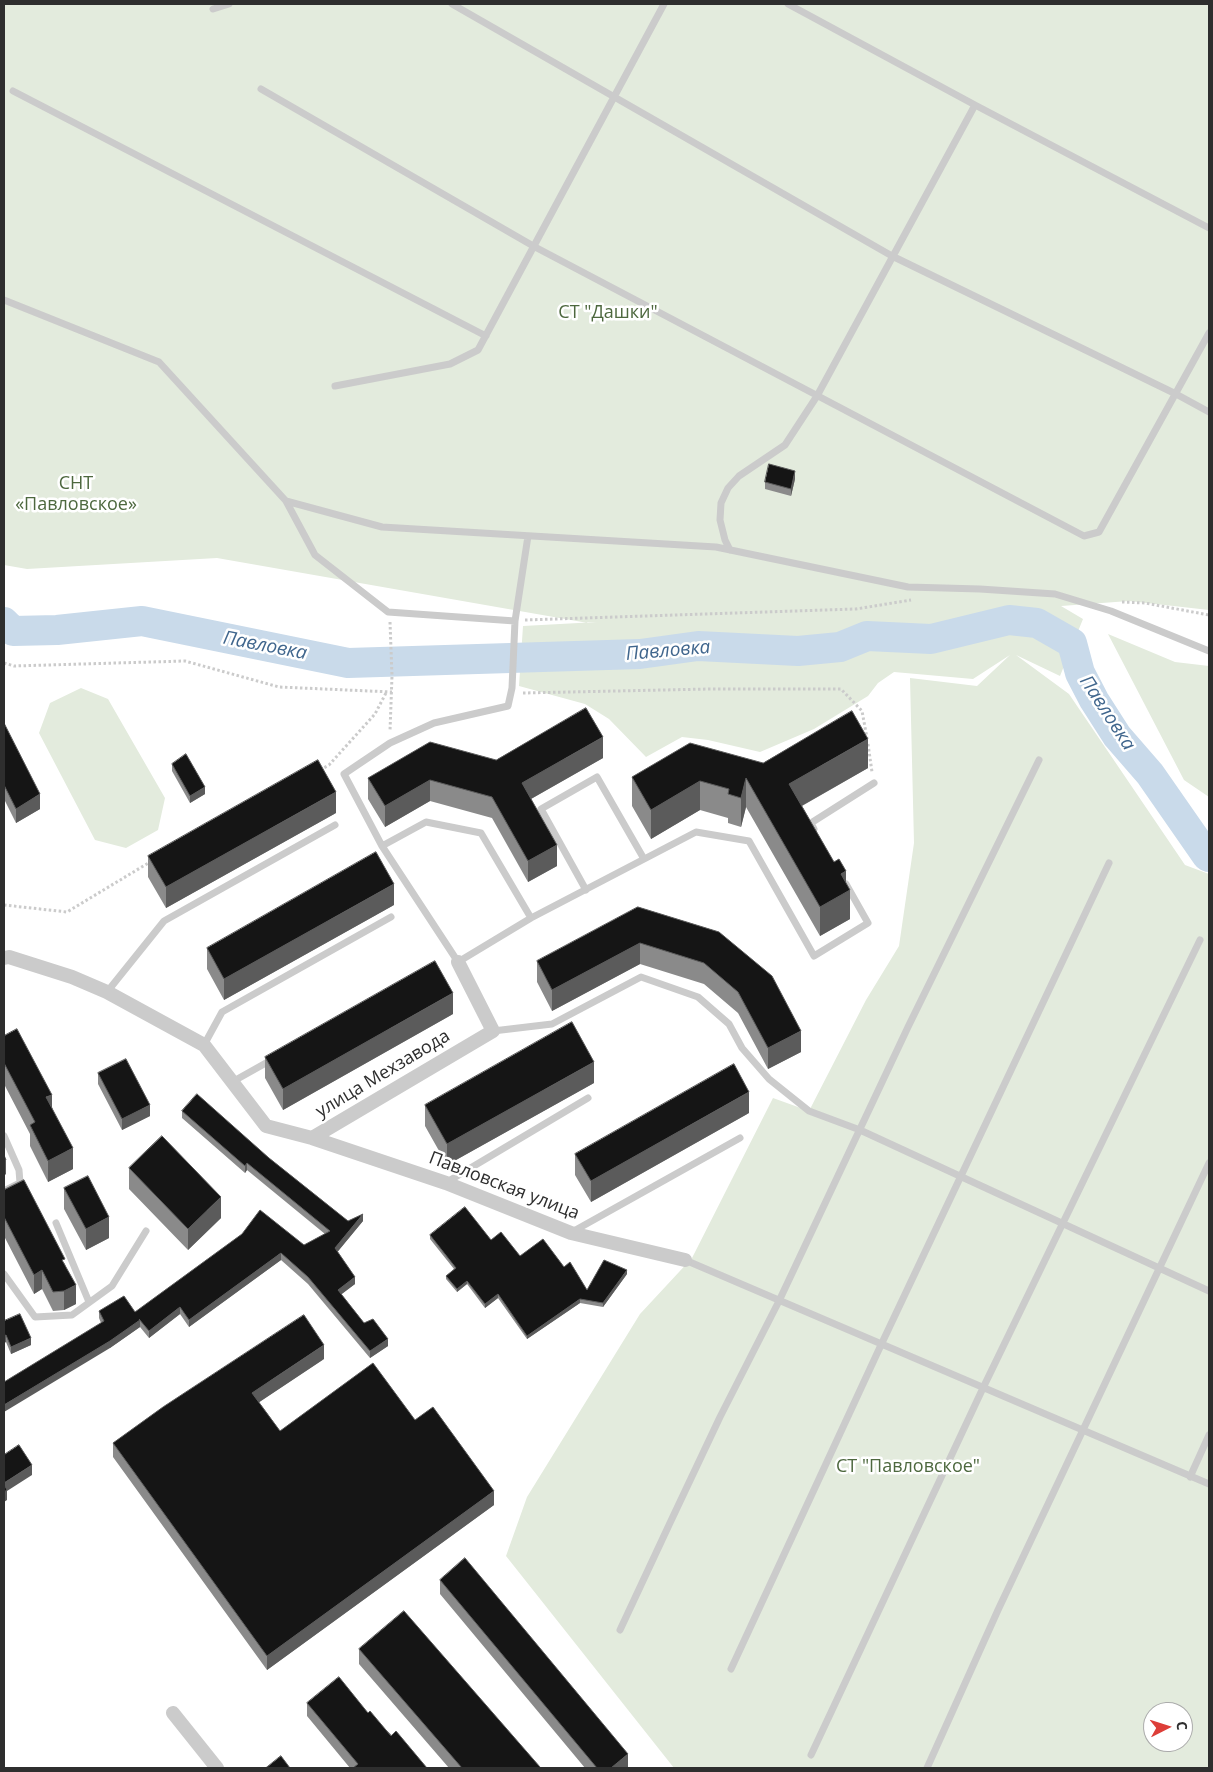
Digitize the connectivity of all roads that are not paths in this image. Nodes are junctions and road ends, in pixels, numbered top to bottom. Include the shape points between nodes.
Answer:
1 (229, 4) edge
2 (452, 4) edge
3 (664, 4) edge
4 (788, 4) edge
5 (213, 9) dead end
6 (261, 89) dead end
7 (13, 91) dead end
8 (614, 97) junction
9 (975, 105) junction
10 (1209, 228) edge
11 (535, 247) junction
12 (892, 256) junction
13 (4, 300) edge
14 (1209, 334) edge
15 (486, 336) junction
16 (335, 386) dead end
17 (1176, 394) junction
18 (817, 396) junction
19 (1209, 412) edge
20 (286, 501) junction
21 (528, 536) junction
22 (730, 550) junction
23 (515, 621) junction
24 (1209, 651) edge
25 (1039, 760) dead end
26 (874, 783) road end
27 (335, 826) dead end
28 (820, 840) edge
29 (382, 846) junction
30 (644, 859) junction
31 (1109, 863) dead end
32 (844, 881) edge
33 (586, 890) junction
34 (391, 917) dead end
35 (531, 918) junction
36 (1200, 940) dead end
37 (4, 958) edge
38 (458, 962) junction
39 (107, 992) junction
40 (493, 1031) junction
41 (204, 1045) junction
42 (284, 1054) edge
43 (232, 1082) junction
44 (588, 1098) dead end
45 (860, 1130) junction
46 (4, 1136) edge
47 (312, 1138) junction
48 (740, 1138) dead end
49 (1209, 1163) edge
50 (962, 1176) junction
51 (446, 1183) junction
52 (4, 1191) edge
53 (1062, 1222) junction
54 (56, 1223) dead end
55 (146, 1231) dead end
56 (571, 1233) junction
57 (685, 1260) joint
58 (1160, 1267) junction
59 (4, 1274) edge
60 (1209, 1291) edge
61 (779, 1301) junction
62 (89, 1302) junction
63 (881, 1345) junction
64 (983, 1388) junction
65 (1082, 1431) junction
66 (1209, 1435) edge
67 (1190, 1477) junction
68 (1209, 1484) edge
69 (620, 1630) dead end
70 (731, 1669) dead end
71 (173, 1713) dead end
72 (811, 1755) dead end
73 (217, 1768) edge
74 (927, 1768) edge

1 - 5 lane
2 - 8 lane
3 - 8 lane
4 - 9 lane
6 - 11 lane
7 - 15 lane
8 - 11 lane
8 - 12 lane
9 - 10 lane
9 - 12 lane
11 - 15 lane
11 - 18 lane
12 - 17 lane
12 - 18 lane
13 - 20 lane via 159,362
14 - 17 lane
15 - 16 lane via 478,350 450,364
17 - 18 lane via 1099,532 1084,536
17 - 19 lane
18 - 22 lane via 785,445 739,476 728,488 721,503 720,520
20 - 21 lane via 382,528
20 - 23 lane via 315,556 388,612
21 - 22 lane
21 - 23 lane
22 - 24 lane via 908,587 1055,594 1111,611
23 - 29 lane via 508,706 434,723 390,743 344,774
25 - 45 lane
26 - 28 lane via 811,823
27 - 39 lane via 164,921
29 - 35 lane via 426,822 481,833
29 - 38 lane
30 - 32 lane via 696,832 749,841 814,956 868,923
30 - 33 lane
30 - 33 lane via 597,777 541,809
31 - 50 lane
33 - 35 lane
34 - 41 lane via 222,1012
35 - 38 lane
36 - 53 lane
37 - 39 street, улица Мехзавода via 72,977
38 - 40 street
39 - 41 street, улица Мехзавода
40 - 45 lane via 552,1024 641,977 698,997 729,1024 742,1048 769,1079 809,1111
40 - 47 street, улица Мехзавода
41 - 43 street, улица Мехзавода
42 - 43 lane
43 - 47 street, улица Мехзавода via 266,1126
44 - 51 lane
45 - 50 lane
45 - 61 lane
46 - 52 lane via 19,1170 20,1183
47 - 51 street, Павловская улица
48 - 56 lane
49 - 58 lane
50 - 53 lane
50 - 63 lane
51 - 56 street, Павловская улица
53 - 58 lane
53 - 64 lane
54 - 62 lane
55 - 62 lane via 112,1286
56 - 57 street, Павловская улица
57 - 61 lane
58 - 60 lane
58 - 65 lane
59 - 62 lane via 35,1317 72,1315
61 - 63 lane
61 - 69 lane via 720,1417
63 - 64 lane
63 - 70 lane
64 - 65 lane
64 - 72 lane
65 - 67 lane
65 - 74 lane
66 - 67 lane
67 - 68 lane
71 - 73 street

